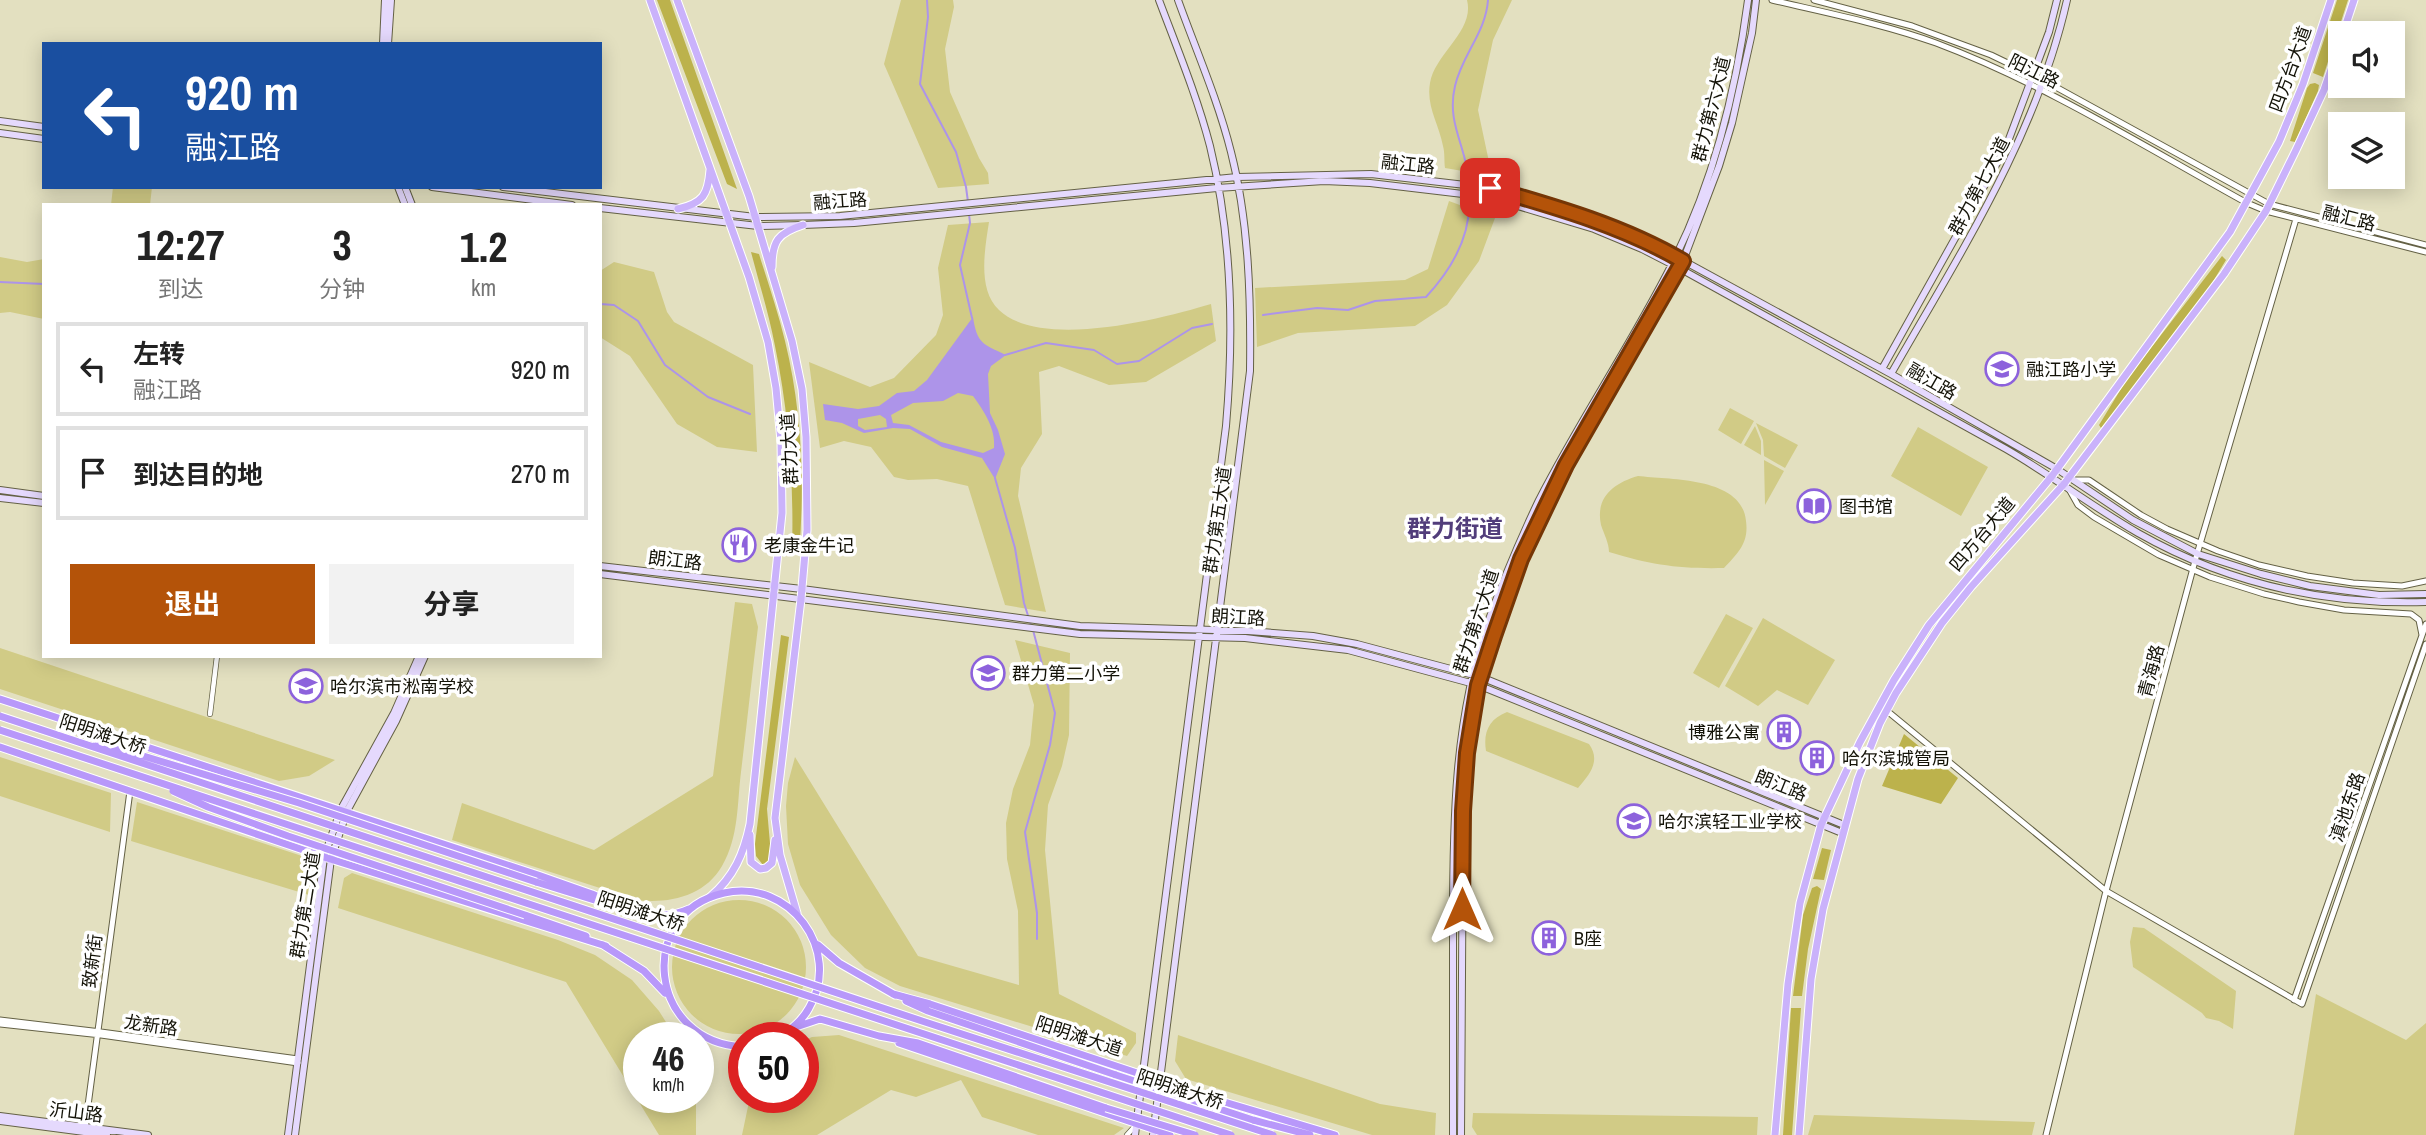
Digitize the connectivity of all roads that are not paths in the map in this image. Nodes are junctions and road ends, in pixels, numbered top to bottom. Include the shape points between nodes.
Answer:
1 (386, 0) edge
2 (391, 0) edge
3 (650, 0) edge
4 (677, 0) edge
5 (1159, 0) edge
6 (1178, 0) edge
7 (1748, 0) edge
8 (1756, 0) edge
9 (1772, 0) edge
10 (1814, 0) edge
11 (2057, 0) edge
12 (2067, 0) edge
13 (2331, 0) edge
14 (2354, 0) edge
15 (2347, 21) edge
16 (383, 42) edge
17 (388, 42) edge
18 (2034, 76) junction
19 (2328, 77) edge
20 (2043, 80) junction
21 (2031, 85) junction
22 (2040, 89) junction
23 (0, 121) edge
24 (42, 127) edge
25 (0, 133) edge
26 (42, 139) edge
27 (710, 166) junction
28 (1237, 177) junction
29 (1215, 178) junction
30 (1238, 187) junction
31 (1217, 188) junction
32 (448, 189) edge
33 (519, 189) edge
34 (2252, 195) junction
35 (556, 203) edge
36 (2247, 203) junction
37 (2267, 207) junction
38 (602, 208) edge
39 (678, 209) junction
40 (727, 214) junction
41 (755, 217) junction
42 (2297, 219) junction
43 (730, 223) junction
44 (803, 225) junction
45 (758, 226) junction
46 (2426, 244) edge
47 (2426, 252) edge
48 (1677, 262) junction
49 (772, 275) junction
50 (1882, 369) junction
51 (1891, 374) junction
52 (2054, 472) junction
53 (2068, 482) junction
54 (0, 491) edge
55 (42, 496) edge
56 (0, 498) edge
57 (42, 503) edge
58 (2143, 535) junction
59 (2171, 541) junction
60 (2193, 541) junction
61 (2201, 544) junction
62 (2150, 550) junction
63 (2198, 554) junction
64 (2195, 561) junction
65 (602, 566) edge
66 (2193, 570) junction
67 (602, 574) edge
68 (2426, 581) edge
69 (776, 586) junction
70 (802, 589) junction
71 (2426, 594) edge
72 (775, 597) junction
73 (801, 599) junction
74 (2399, 603) junction
75 (2426, 603) edge
76 (2381, 613) junction
77 (2426, 624) edge
78 (1200, 629) junction
79 (1217, 629) junction
80 (2422, 635) junction
81 (1198, 637) junction
82 (1216, 638) junction
83 (2426, 643) edge
84 (217, 658) edge
85 (418, 658) edge
86 (424, 658) edge
87 (1473, 674) junction
88 (1481, 677) junction
89 (1470, 682) junction
90 (1478, 685) junction
91 (0, 699) edge
92 (1886, 710) junction
93 (210, 714) dead end
94 (0, 716) edge
95 (0, 730) edge
96 (55, 735) junction
97 (0, 747) edge
98 (137, 775) junction
99 (131, 792) junction
100 (344, 810) junction
101 (775, 818) junction
102 (1823, 822) junction
103 (750, 824) junction
104 (1843, 829) junction
105 (327, 858) junction
106 (2106, 891) junction
107 (710, 898) junction
108 (696, 905) junction
109 (629, 910) junction
110 (797, 913) junction
111 (815, 942) junction
112 (606, 946) junction
113 (893, 994) junction
114 (670, 999) junction
115 (2294, 1000) junction
116 (0, 1022) edge
117 (798, 1022) edge
118 (811, 1022) edge
119 (99, 1034) junction
120 (879, 1036) junction
121 (728, 1045) edge
122 (298, 1061) junction
123 (1142, 1073) junction
124 (1160, 1079) junction
125 (1219, 1109) junction
126 (0, 1119) edge
127 (1136, 1124) junction
128 (1255, 1130) junction
129 (87, 1132) edge
130 (1154, 1132) edge
131 (107, 1135) edge
132 (148, 1135) edge
133 (288, 1135) edge
134 (295, 1135) edge
135 (1128, 1135) edge
136 (1135, 1135) edge
137 (1170, 1135) edge
138 (1195, 1135) edge
139 (1231, 1135) edge
140 (1273, 1135) edge
141 (1310, 1135) edge
142 (1335, 1135) edge
143 (1453, 1135) edge
144 (1461, 1135) edge
145 (1775, 1135) edge
146 (1799, 1135) edge
147 (2046, 1135) edge

1 - 16 main road
2 - 17 main road
3 - 27 main road, 群力大道
4 - 41 main road, 群力大道
5 - 29 main road, 群力第五大道 via 1198,104
6 - 28 main road, 群力第五大道 via 1219,110
7 - 48 main road, 群力第六大道 via 1725,122
8 - 48 main road, 群力第六大道 via 1729,133
9 - 21 street, 阳江路 via 1906,34
10 - 18 street, 阳江路 via 1928,31
11 - 18 main road, 群力第七大道
12 - 20 main road, 群力第七大道
13 - 34 main road, 四方台大道 via 2291,115
14 - 15 main road
18 - 20 street, 阳江路
18 - 21 main road, 群力第七大道
19 - 37 main road, 四方台大道 via 2312,120
20 - 22 main road, 群力第七大道
20 - 34 street, 阳江路
21 - 22 street, 阳江路
21 - 50 main road, 群力第七大道 via 2006,147
22 - 36 street, 阳江路
22 - 51 main road, 群力第七大道 via 2019,143
23 - 24 main road
25 - 26 main road
27 - 39 main road via 703,197
27 - 40 main road, 群力大道
28 - 29 main road, 融江路
28 - 30 main road, 群力第五大道
28 - 48 main road, 融江路 via 1371,174 1490,188 1595,221 1648,242
29 - 31 main road, 群力第五大道
29 - 41 main road, 融江路 via 819,217
30 - 31 main road, 融江路
30 - 48 main road, 融江路 via 1347,182 1466,193 1594,229
30 - 79 main road, 群力第五大道 via 1251,337
31 - 44 main road, 融江路
31 - 78 main road, 群力第五大道 via 1230,307 1231,369
32 - 35 main road
33 - 39 main road, 融江路
34 - 36 main road, 四方台大道
34 - 37 street, 阳江路
36 - 37 street, 阳江路
36 - 52 main road, 四方台大道 via 2207,266
37 - 42 street, 融汇路
37 - 46 street, 融汇路
37 - 53 main road, 四方台大道 via 2210,294
38 - 43 main road, 融江路
39 - 40 main road, 融江路
40 - 41 main road, 融江路
40 - 43 main road, 群力大道
41 - 45 main road, 群力大道
42 - 47 street, 融汇路
42 - 61 street, 青海路
43 - 45 main road, 融江路
43 - 69 main road, 群力大道 via 768,342 776,388 783,500
44 - 45 main road, 融江路
44 - 49 main road via 777,239
45 - 49 main road, 群力大道
48 - 50 main road, 融江路
48 - 52 main road, 融江路
48 - 87 main road, 群力第六大道 via 1539,501 1487,625
48 - 88 main road, 群力第六大道 via 1566,465 1521,559
49 - 70 main road, 群力大道 via 802,389 807,530
50 - 51 main road, 融江路
51 - 52 main road, 融江路
52 - 53 main road, 融江路
52 - 102 main road, 四方台大道 via 1921,638 1869,725
53 - 58 main road, 融江路
53 - 59 main road, 融江路
53 - 60 street via 2089,480 2141,515
53 - 62 street via 2078,505
53 - 92 main road, 四方台大道 via 1954,608
54 - 55 main road
56 - 57 main road
58 - 62 street
58 - 64 main road, 融江路
59 - 60 street
59 - 63 main road, 融江路
60 - 61 street
61 - 63 street, 青海路
61 - 68 street via 2259,565 2335,581 2402,586
62 - 66 street
63 - 64 street, 青海路
63 - 71 main road, 融江路 via 2261,575 2322,588 2379,595
64 - 66 street, 青海路
64 - 74 main road, 融江路 via 2308,595
65 - 69 main road, 朗江路
66 - 76 street via 2299,602
66 - 106 street, 青海路
67 - 72 main road, 朗江路
69 - 70 main road, 朗江路
69 - 72 main road, 群力大道
70 - 73 main road, 群力大道
70 - 78 main road, 朗江路 via 1054,623
72 - 73 main road, 朗江路
72 - 103 main road, 群力大道
73 - 81 main road, 朗江路 via 1057,631
73 - 101 main road, 群力大道
74 - 75 main road, 融江路
74 - 76 street
76 - 80 street via 2416,617
77 - 80 street, 滇池东路
78 - 79 main road, 朗江路
78 - 81 main road, 群力第五大道
79 - 82 main road, 群力第五大道
79 - 87 main road, 朗江路 via 1334,639
80 - 115 street, 滇池东路
81 - 82 main road, 朗江路
81 - 123 main road, 群力第五大道
82 - 89 main road, 朗江路 via 1332,647
82 - 124 main road, 群力第五大道
83 - 115 street, 滇池东路 via 2302,1004
84 - 93 street
85 - 100 main road, 群力第二大道
86 - 100 main road, 群力第二大道 via 396,721
87 - 88 main road, 朗江路
87 - 89 main road, 群力第六大道
88 - 90 main road, 群力第六大道
88 - 102 main road, 朗江路
89 - 90 main road, 朗江路
89 - 143 main road, 群力第六大道 via 1453,816
90 - 102 main road, 朗江路
90 - 144 main road, 群力第六大道 via 1463,811
91 - 100 highway
92 - 104 main road, 四方台大道 via 1866,755
92 - 106 street
94 - 96 highway, 阳明滩大桥, bridge
95 - 98 highway, 阳明滩大桥, bridge
96 - 109 highway, bridge via 120,748
96 - 128 highway, 阳明滩大桥, bridge
97 - 99 highway
98 - 112 highway, bridge via 208,807 574,930
98 - 139 highway, 阳明滩大桥, bridge
99 - 105 highway
99 - 119 street, 致新街
100 - 105 main road, 群力第二大道
100 - 109 highway
101 - 103 main road via 773,860 763,869 751,862
101 - 110 main road, 群力大道
102 - 104 main road, 朗江路
102 - 145 main road, 四方台大道 via 1795,929
103 - 107 main road, 群力大道 via 732,876
104 - 146 main road, 四方台大道 via 1817,940
105 - 112 highway
105 - 122 main road, 群力第二大道
105 - 134 main road, 群力第二大道
106 - 115 street
106 - 147 street, 青海路
107 - 108 highway
107 - 110 highway via 736,891 762,893
108 - 109 highway via 668,915
108 - 114 highway via 678,924 667,947 664,973
110 - 111 highway
111 - 113 highway via 833,959
111 - 117 highway via 819,982 810,1007
112 - 114 highway via 644,971
113 - 123 highway, 阳明滩大道
113 - 125 highway, bridge via 928,1011
114 - 121 highway via 681,1018 699,1034
116 - 119 street, 龙新路
118 - 120 highway via 820,1019
119 - 122 street, 龙新路
119 - 129 street, 致新街
120 - 127 highway
120 - 138 highway, bridge via 918,1043
122 - 133 main road, 群力第二大道
123 - 124 highway, 阳明滩大道
123 - 127 main road, 群力第五大道
124 - 130 main road, 群力第五大道
124 - 142 highway, 阳明滩大道
125 - 128 highway, bridge
125 - 141 highway, bridge
126 - 129 main road, 沂山路
127 - 130 highway
127 - 135 street
127 - 136 main road, 群力第五大道
128 - 140 highway, 阳明滩大桥, bridge
129 - 131 main road, 沂山路
129 - 132 main road, 沂山路
130 - 137 highway

